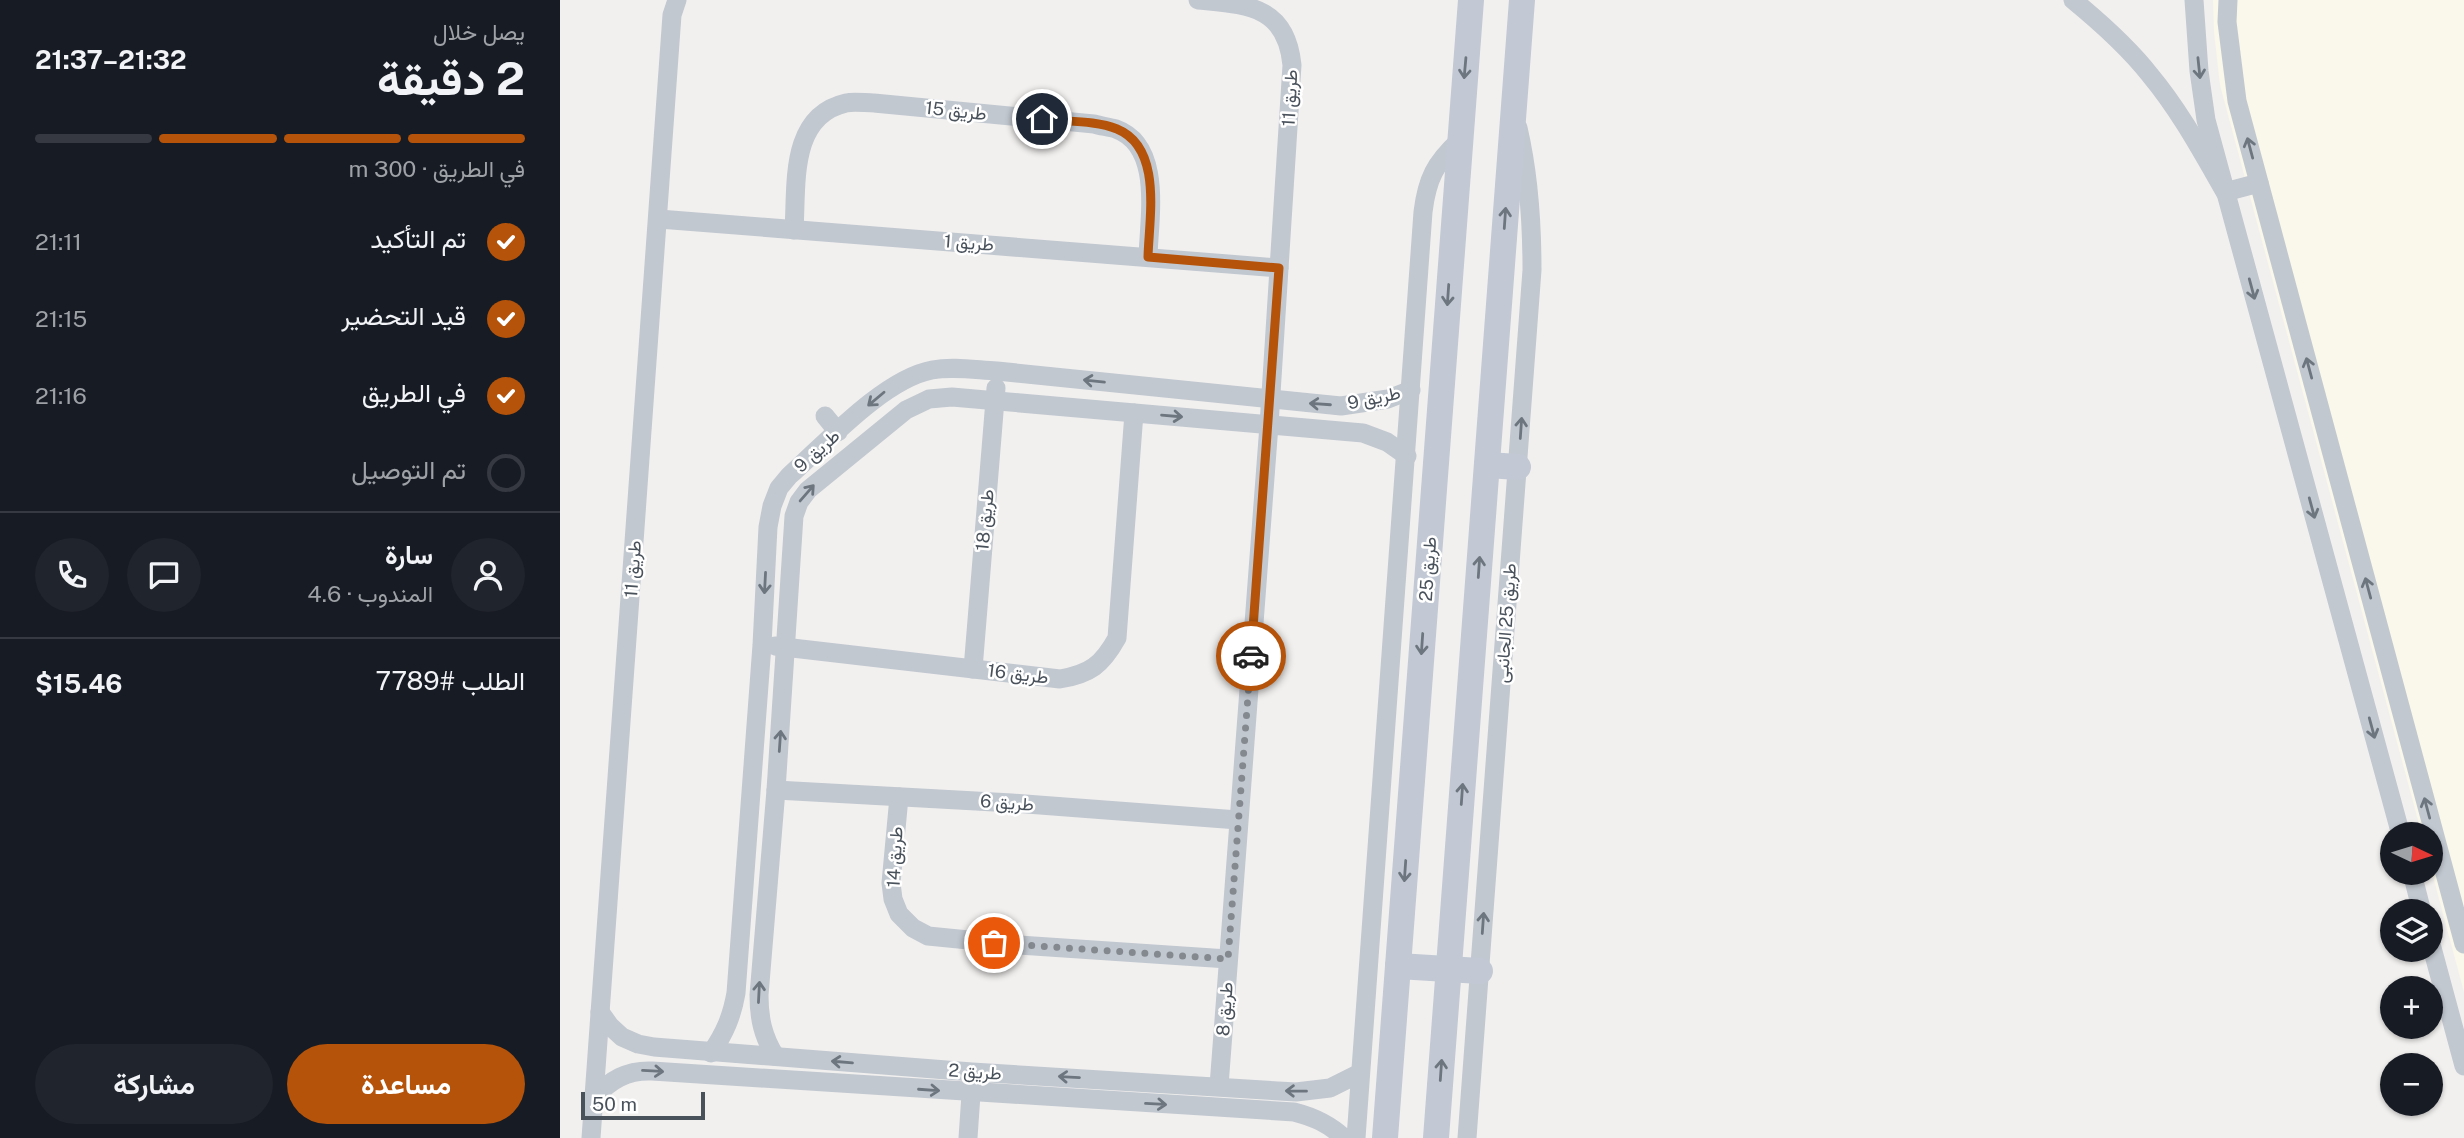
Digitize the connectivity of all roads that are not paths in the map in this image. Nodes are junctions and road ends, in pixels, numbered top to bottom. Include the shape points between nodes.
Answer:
1 (677, 0) edge
2 (1198, 0) edge
3 (1471, 0) edge
4 (1522, 0) edge
5 (2073, 0) edge
6 (2194, 0) edge
7 (2228, 0) edge
8 (1514, 108) junction
9 (1460, 140) junction
10 (1285, 178) joint
11 (2259, 183) junction
12 (2225, 192) junction
13 (659, 219) junction
14 (794, 230) junction
15 (1148, 257) junction
16 (1279, 268) junction
17 (997, 371) junction
18 (1411, 390) junction
19 (995, 400) junction
20 (1271, 400) junction
21 (1134, 413) junction
22 (825, 416) dead end
23 (1269, 425) junction
24 (838, 432) junction
25 (1406, 456) junction
26 (1487, 465) junction
27 (1518, 467) junction
28 (762, 645) junction
29 (787, 647) junction
30 (973, 669) junction
31 (776, 790) junction
32 (899, 797) junction
33 (1238, 820) junction
34 (2397, 822) edge
35 (2451, 895) junction
36 (2442, 899) edge
37 (2462, 933) edge
38 (1228, 959) junction
39 (2436, 962) edge
40 (1398, 967) junction
41 (1449, 969) junction
42 (1480, 971) junction
43 (600, 1012) junction
44 (711, 1052) junction
45 (775, 1056) junction
46 (2464, 1066) edge
47 (972, 1072) junction
48 (1360, 1073) junction
49 (1219, 1086) junction
50 (971, 1093) junction
51 (594, 1098) junction
52 (591, 1138) edge
53 (968, 1138) edge
54 (1344, 1138) edge
55 (1356, 1138) edge
56 (1385, 1138) edge
57 (1436, 1138) edge
58 (1467, 1138) edge

1 - 13 street, طريق 11
2 - 10 street, طريق 11 via 1254,7 1283,30 1292,65
3 -> 9 street, طريق 25
4 - 8 street
5 - 12 street via 2150,74
6 -> 12 street via 2204,108
11 -> 7 street via 2235,89
26 -> 8 street
27 -> 8 street, طريق 25 الجانبى via 1532,216
9 - 18 street via 1444,154 1426,189
9 -> 40 street, طريق 25
10 - 16 street, طريق 8
11 - 12 street
35 -> 11 street
12 -> 34 street
13 - 14 street, طريق 1
13 - 43 street, طريق 11
14 - 15 street, طريق 1
14 - 15 street, طريق 15 via 799,152 807,129 825,111 848,102 874,103 1117,129 1135,142 1147,160
15 - 16 street, طريق 1
16 - 20 street, طريق 8
17 - 19 street, طريق 18
20 -> 17 street, طريق 9
17 -> 24 street, طريق 9 via 951,368 915,374 892,386
18 -> 20 street, طريق 9 via 1388,399 1341,406
18 - 25 street
19 - 21 street, طريق 9
29 -> 19 street, طريق 9 via 794,516 808,490 906,410 929,399
19 - 30 street, طريق 18
20 - 23 street, طريق 8
21 -> 23 street, طريق 9
21 - 30 street, طريق 16 via 1117,638 1107,655 1094,668 1060,679
22 - 24 street
23 - 25 street, طريق 9 via 1363,433
23 - 33 street, طريق 8
24 -> 28 street, طريق 9 via 789,476 772,506
25 - 48 street
26 - 27 street
41 -> 26 street
42 -> 27 street, طريق 25 الجانبى
28 - 29 street, طريق 16
28 - 44 street, طريق 9 via 736,993 724,1035
29 - 30 street, طريق 16
31 -> 29 street, طريق 9
31 - 32 street, طريق 6
45 -> 31 street, طريق 9 via 764,1038 759,995
32 - 33 street, طريق 6
32 - 38 street, طريق 14 via 893,899 899,914 928,936
33 - 38 street, طريق 8
35 - 36 street
35 - 37 street
38 - 49 street, طريق 8
39 - 46 street
40 - 41 street
40 - 56 street, طريق 25
41 - 42 street
57 -> 41 street
42 - 58 street, طريق 25 الجانبى
43 - 44 street, طريق 2 via 616,1031 638,1044
43 - 51 street, طريق 11
44 - 45 street, طريق 2
47 -> 45 street, طريق 2
49 -> 47 street, طريق 2
47 - 50 street
48 -> 49 street, طريق 2 via 1313,1091
48 - 55 street
51 -> 50 street, طريق 2 via 612,1080 638,1071
50 - 53 street
50 -> 54 street, طريق 2 via 1294,1112 1328,1125
51 - 52 street, طريق 11

